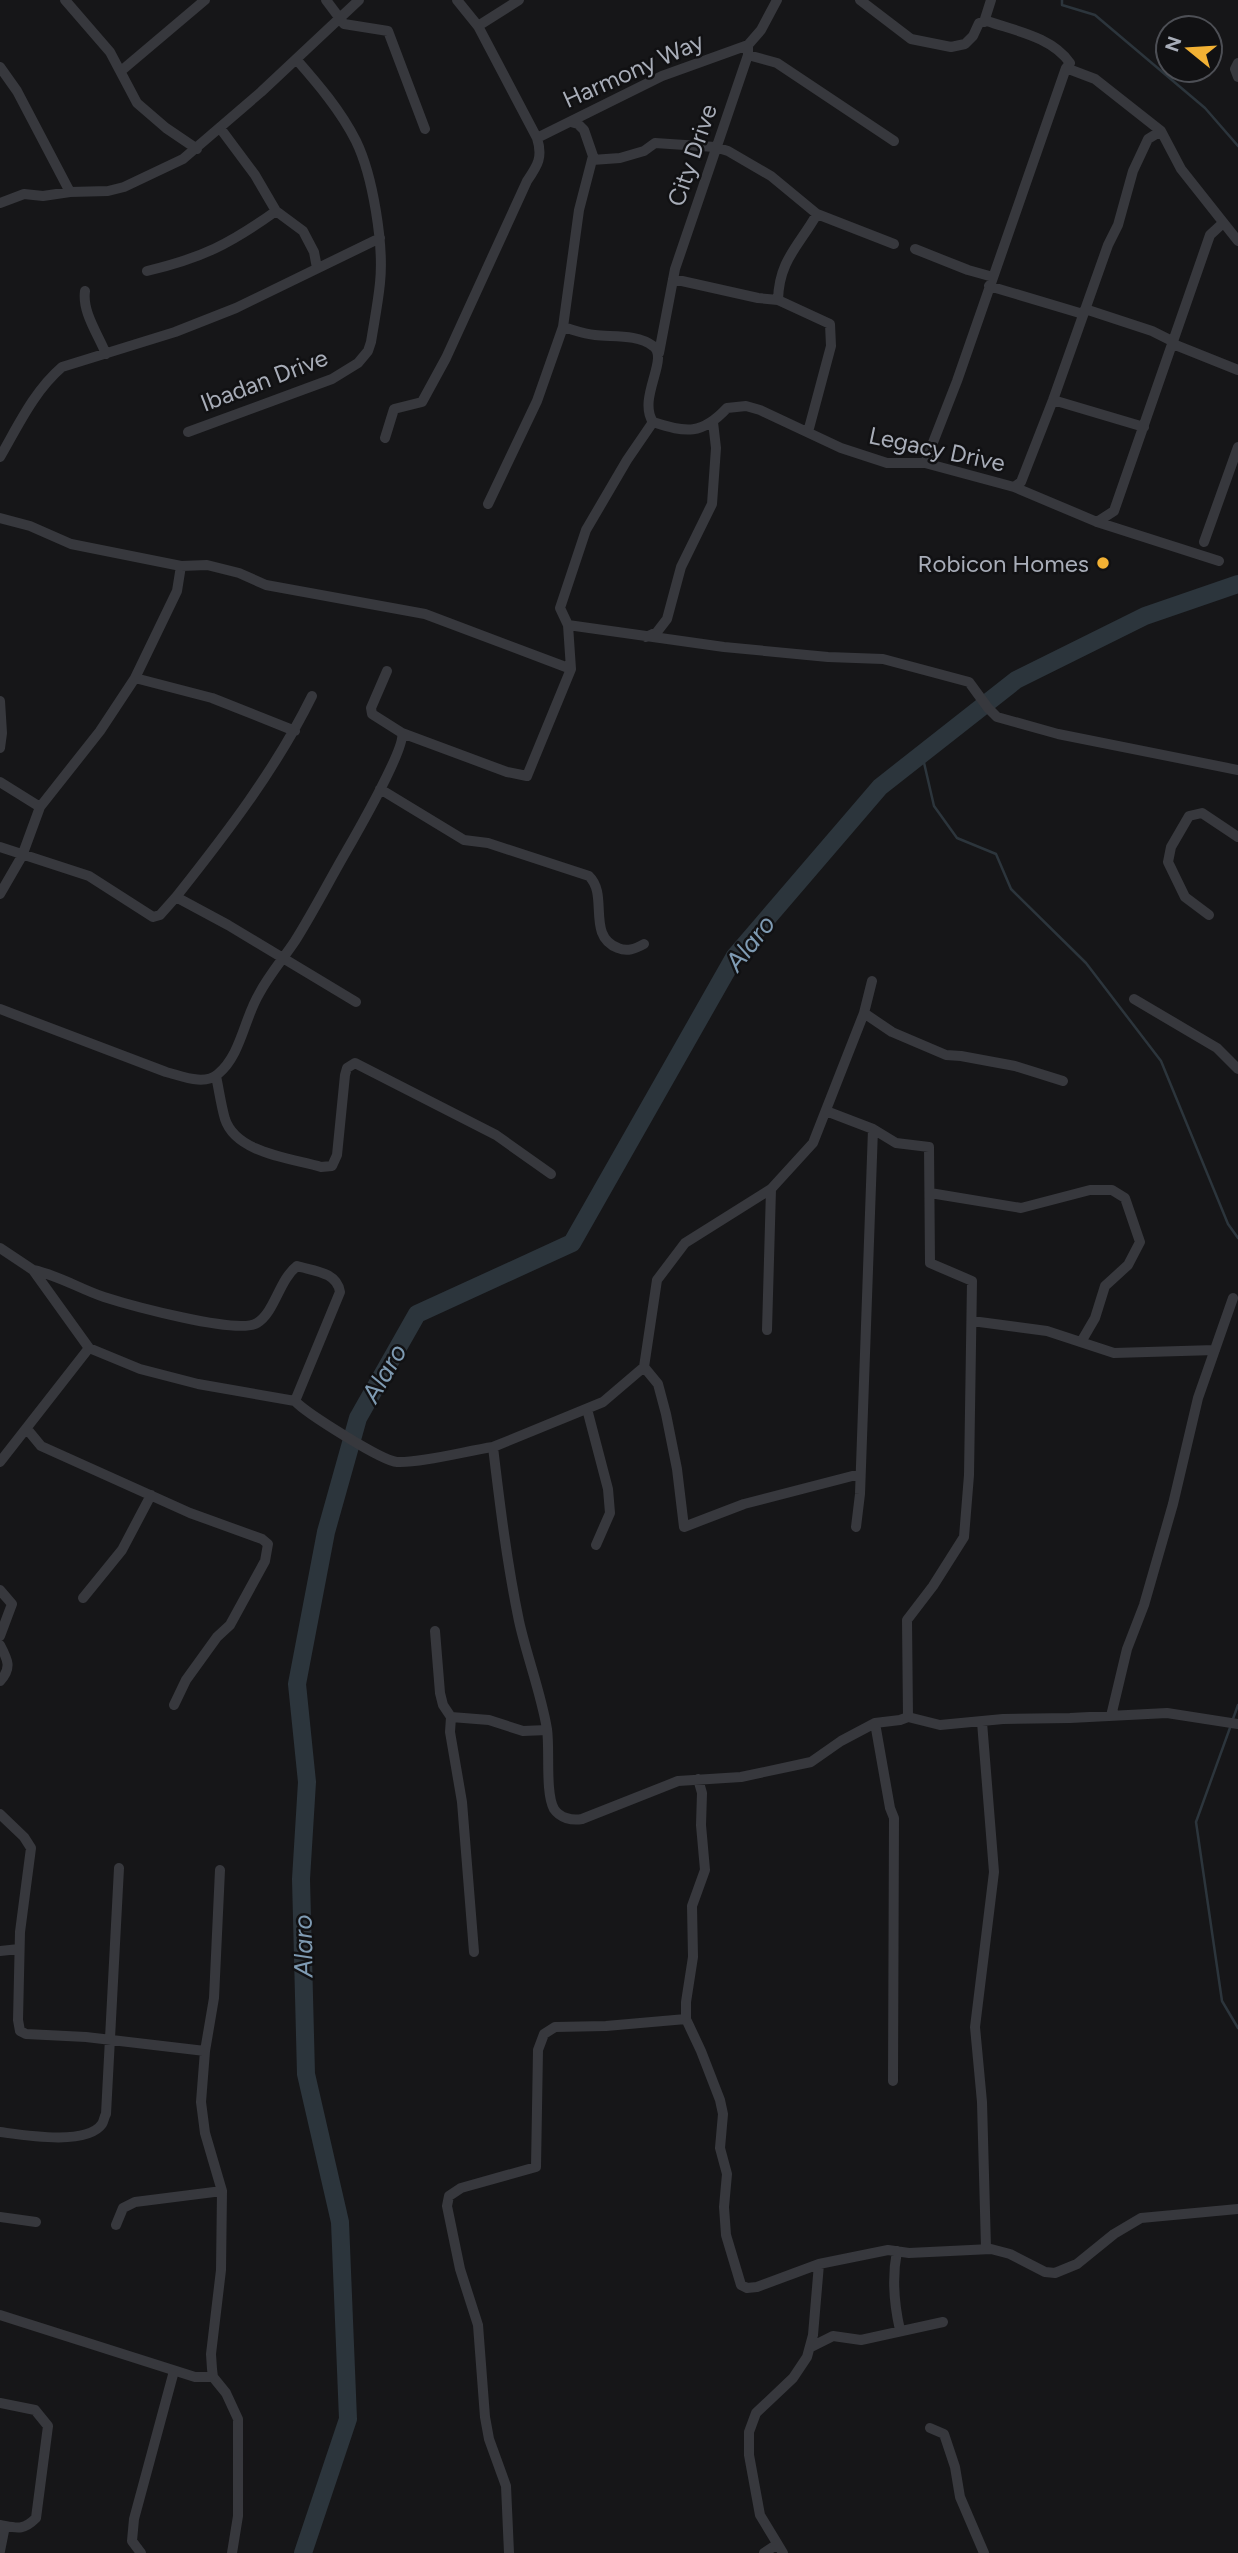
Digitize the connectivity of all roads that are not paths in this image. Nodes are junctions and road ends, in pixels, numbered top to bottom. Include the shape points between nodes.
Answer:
1 (65, 0) edge
2 (326, 0) edge
3 (359, 0) edge
4 (457, 0) edge
5 (519, 0) edge
6 (777, 0) edge
7 (860, 0) edge
8 (991, 0) edge
9 (199, 2) edge
10 (339, 18) junction
11 (986, 21) junction
12 (478, 26) junction
13 (748, 50) junction
14 (296, 59) junction
15 (1238, 63) edge
16 (0, 67) edge
17 (1066, 68) junction
18 (121, 71) junction
19 (1238, 77) edge
20 (571, 122) junction
21 (220, 128) junction
22 (425, 130) dead end
23 (1161, 131) junction
24 (537, 138) junction
25 (894, 141) dead end
26 (715, 147) junction
27 (197, 149) junction
28 (592, 160) junction
29 (69, 192) junction
30 (0, 203) edge
31 (276, 211) junction
32 (817, 214) junction
33 (1223, 223) junction
34 (380, 238) junction
35 (1238, 241) edge
36 (894, 244) dead end
37 (915, 249) dead end
38 (317, 268) junction
39 (147, 271) dead end
40 (673, 279) junction
41 (991, 281) junction
42 (85, 291) dead end
43 (778, 300) junction
44 (1084, 312) junction
45 (563, 327) junction
46 (1174, 343) junction
47 (659, 353) junction
48 (106, 354) junction
49 (1238, 370) edge
50 (1053, 400) junction
51 (653, 422) junction
52 (713, 422) junction
53 (1144, 427) junction
54 (188, 432) dead end
55 (808, 432) junction
56 (385, 438) dead end
57 (1238, 447) edge
58 (0, 457) edge
59 (925, 463) junction
60 (1014, 487) junction
61 (488, 504) dead end
62 (0, 518) edge
63 (1097, 522) junction
64 (1204, 542) dead end
65 (1219, 561) dead end
66 (181, 566) junction
67 (568, 625) junction
68 (646, 637) junction
69 (571, 669) junction
70 (387, 671) dead end
71 (135, 678) junction
72 (312, 696) dead end
73 (0, 701) edge
74 (295, 731) junction
75 (1, 733) edge
76 (402, 733) junction
77 (0, 748) edge
78 (1238, 770) edge
79 (0, 782) edge
80 (380, 789) junction
81 (40, 807) junction
82 (1238, 837) edge
83 (0, 847) edge
84 (22, 856) junction
85 (0, 894) edge
86 (176, 897) junction
87 (1209, 915) dead end
88 (644, 944) dead end
89 (282, 959) junction
90 (872, 981) dead end
91 (1134, 999) dead end
92 (356, 1002) dead end
93 (0, 1009) edge
94 (864, 1013) junction
95 (1238, 1069) edge
96 (216, 1076) junction
97 (1063, 1081) dead end
98 (826, 1111) junction
99 (873, 1129) junction
100 (551, 1174) dead end
101 (771, 1189) junction
102 (930, 1193) junction
103 (0, 1248) edge
104 (33, 1270) junction
105 (1233, 1298) dead end
106 (972, 1321) junction
107 (767, 1330) dead end
108 (1081, 1342) junction
109 (89, 1348) junction
110 (1215, 1350) junction
111 (644, 1367) junction
112 (295, 1401) junction
113 (587, 1409) junction
114 (27, 1429) junction
115 (493, 1447) junction
116 (0, 1462) edge
117 (860, 1474) junction
118 (151, 1495) junction
119 (856, 1527) dead end
120 (596, 1545) dead end
121 (0, 1590) edge
122 (83, 1598) dead end
123 (435, 1631) dead end
124 (0, 1636) edge
125 (0, 1645) edge
126 (0, 1681) edge
127 (174, 1705) dead end
128 (1111, 1716) junction
129 (451, 1717) junction
130 (908, 1717) junction
131 (982, 1722) junction
132 (875, 1723) junction
133 (1238, 1724) edge
134 (547, 1730) junction
135 (698, 1779) junction
136 (0, 1814) edge
137 (119, 1868) dead end
138 (220, 1870) dead end
139 (19, 1949) junction
140 (0, 1951) edge
141 (474, 1952) dead end
142 (686, 2019) junction
143 (108, 2040) junction
144 (205, 2051) junction
145 (893, 2081) dead end
146 (0, 2133) edge
147 (222, 2191) junction
148 (1238, 2209) edge
149 (0, 2217) edge
150 (37, 2222) dead end
151 (116, 2225) dead end
152 (986, 2248) junction
153 (897, 2251) junction
154 (819, 2264) junction
155 (0, 2315) edge
156 (943, 2322) dead end
157 (900, 2330) junction
158 (811, 2347) junction
159 (174, 2371) junction
160 (213, 2377) junction
161 (0, 2403) edge
162 (930, 2428) dead end
163 (3, 2526) edge
164 (781, 2550) edge
165 (0, 2551) edge
166 (141, 2553) edge
167 (232, 2553) edge
168 (509, 2553) edge
169 (764, 2553) edge
170 (984, 2553) edge

1 - 18 street
2 - 10 street
3 - 10 street
4 - 12 street
5 - 12 street
6 - 13 street, City Drive
7 - 11 street via 911,39 951,47 965,44 979,23
8 - 11 street
9 - 18 street
10 - 14 street
10 - 22 street via 347,25 388,32
11 - 17 street via 1054,46 1070,63
12 - 24 street
13 - 20 street, Harmony Way via 662,76
13 - 25 street via 777,63
13 - 26 street, City Drive
14 - 21 street
14 - 34 street, Ibadan Drive via 342,117 357,144
15 - 19 street
16 - 29 street
17 - 23 street via 1096,79
17 - 41 street
18 - 27 street via 137,103
20 - 24 street, Harmony Way
20 - 28 street via 584,130
21 - 27 street
21 - 31 street
23 - 33 street via 1181,169
23 - 44 street via 1148,139 1133,171 1118,225
24 - 56 street via 540,160 517,199 446,358 422,402 394,409
26 - 28 street via 654,143 644,151
26 - 32 street via 771,176
26 - 40 street, City Drive
27 - 29 street via 124,187
28 - 45 street via 579,210
29 - 30 street via 24,194
31 - 38 street via 303,231
31 - 39 street via 226,244 188,261
32 - 36 street
32 - 43 street via 784,266
33 - 35 street
33 - 46 street via 1210,235
34 - 38 street
34 - 54 street, Ibadan Drive via 381,281 371,342 358,363 331,379
37 - 41 street
38 - 48 street via 175,332
40 - 43 street
40 - 47 street, City Drive
41 - 44 street
41 - 59 street
42 - 48 street via 88,312
43 - 55 street via 830,324 831,346
44 - 46 street via 1152,331
44 - 50 street
45 - 47 street via 644,342
45 - 61 street via 537,401
46 - 49 street
46 - 53 street
47 - 51 street, City Drive via 649,388
48 - 58 street via 62,367 54,374 28,407
50 - 53 street
50 - 60 street via 1021,482
51 - 52 street, Legacy Drive via 691,431
51 - 67 street via 586,530 560,608
52 - 55 street, Legacy Drive via 727,408 746,406
52 - 68 street via 712,504 681,567 667,619
53 - 63 street via 1114,511
55 - 59 street, Legacy Drive via 887,463
57 - 64 street
59 - 60 street, Legacy Drive
60 - 63 street, Legacy Drive
62 - 66 street via 71,544
63 - 65 street, Legacy Drive
66 - 69 street via 207,565 266,585 425,614
66 - 71 street via 177,592
67 - 68 street
67 - 69 street
68 - 78 street via 883,659 969,682 997,717 1058,734
69 - 76 street via 527,776
70 - 76 street via 371,712
71 - 74 street via 212,698
71 - 81 street
72 - 74 street
73 - 75 street
74 - 86 street
75 - 77 street
76 - 80 street
79 - 81 street
80 - 88 street via 464,840 488,843 589,876 596,886 605,939 620,949
80 - 89 street
81 - 84 street
82 - 87 street via 1202,813 1189,816 1171,847 1168,862 1185,897
83 - 84 street
84 - 85 street
84 - 86 street via 89,876 153,917
86 - 89 street
89 - 92 street
89 - 96 street via 258,994 234,1052
90 - 94 street
91 - 95 street via 1217,1048
93 - 96 street via 166,1072 205,1080
94 - 97 street via 892,1032 946,1055 1014,1066
94 - 98 street
96 - 100 street via 226,1121 239,1140 251,1147 332,1166 345,1075 355,1063 496,1135
98 - 99 street
98 - 101 street via 813,1143
99 - 102 street via 896,1143 929,1147
99 - 117 street
101 - 107 street
101 - 111 street via 685,1243 657,1280
102 - 106 street via 930,1263 972,1280
102 - 108 street via 1021,1208 1090,1190 1112,1190 1125,1198 1140,1242 1128,1265 1105,1286
103 - 104 street
104 - 109 street
104 - 112 street via 145,1308 244,1328 260,1321 288,1273 297,1266 334,1278 340,1292
105 - 110 street
106 - 108 street via 1047,1331
106 - 130 street via 964,1537 907,1620
108 - 110 street via 1114,1353
109 - 112 street via 140,1369 198,1384
109 - 114 street
110 - 128 street
111 - 113 street via 603,1402
111 - 117 street via 659,1384 684,1527 744,1504
112 - 115 street via 338,1432 397,1462
113 - 115 street
113 - 120 street via 610,1513
114 - 116 street
114 - 118 street via 41,1446
115 - 134 street via 508,1566
117 - 119 street
118 - 122 street via 122,1550
118 - 127 street via 268,1544 264,1561 230,1625 186,1680
121 - 124 street via 12,1604
123 - 129 street via 440,1693
125 - 126 street via 9,1662
128 - 131 street
128 - 133 street via 1167,1713
129 - 134 street via 489,1720 523,1731
129 - 141 street via 468,1854
130 - 131 street via 940,1725
130 - 132 street
131 - 152 street via 994,1872 975,2027
132 - 135 street via 811,1762 741,1777
132 - 145 street via 894,1818
134 - 135 street via 554,1808 573,1821 678,1781
135 - 142 street via 705,1870 692,1906 693,1958
136 - 139 street via 31,1848
137 - 143 street
138 - 144 street via 214,1998
139 - 140 street
139 - 143 street via 20,2031
142 - 154 street via 723,2114 720,2148 727,2174 726,2235 740,2285 757,2287
142 - 168 street via 555,2027 544,2034 538,2050 536,2168 461,2188 449,2196 460,2269 478,2325 489,2438 506,2486
143 - 144 street
143 - 146 street via 102,2124 79,2136
144 - 147 street via 201,2102
147 - 151 street via 135,2202 123,2208
147 - 160 street
148 - 152 street via 1141,2218 1077,2264 1055,2273
149 - 150 street
152 - 153 street
153 - 154 street
153 - 157 street via 895,2307
154 - 158 street
155 - 159 street
156 - 157 street
157 - 158 street via 861,2340 833,2336
158 - 164 street via 793,2378 756,2413 749,2432 760,2515
159 - 160 street
159 - 166 street via 134,2519 132,2540
160 - 167 street via 239,2418 238,2516
161 - 163 street via 35,2410 48,2426 36,2518 28,2526
162 - 170 street via 944,2434 960,2497
163 - 165 street
164 - 169 street via 773,2547

